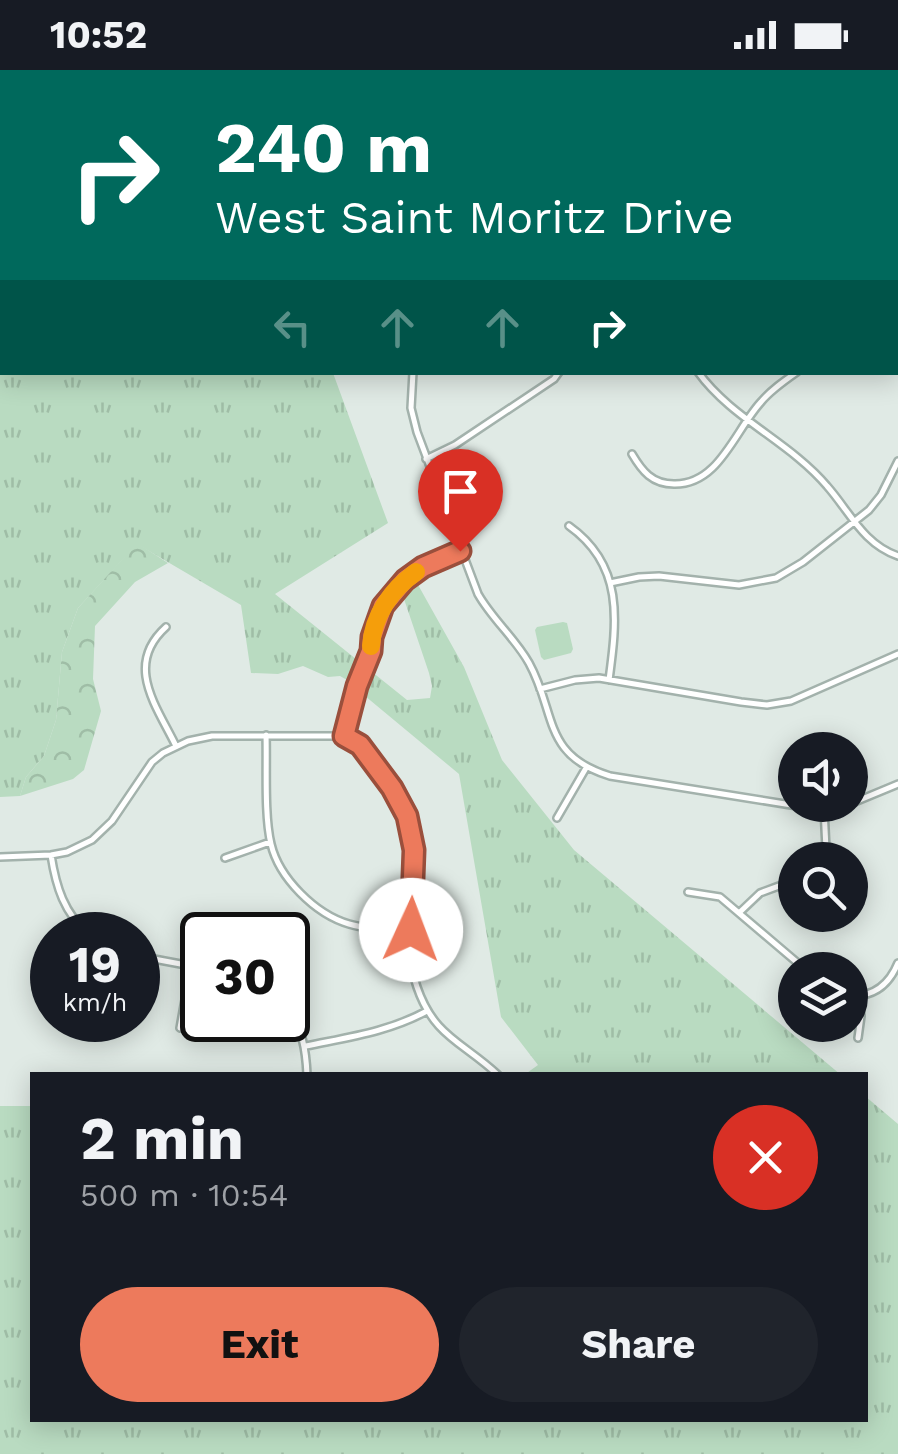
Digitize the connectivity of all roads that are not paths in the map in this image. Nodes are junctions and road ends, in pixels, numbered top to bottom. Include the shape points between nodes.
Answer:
1 (412, 375) edge
2 (557, 375) edge
3 (701, 375) edge
4 (793, 375) edge
5 (748, 418) junction
6 (632, 454) dead end
7 (426, 459) junction
8 (898, 461) edge
9 (854, 522) junction
10 (569, 526) dead end
11 (460, 551) junction
12 (898, 556) edge
13 (610, 582) junction
14 (166, 628) dead end
15 (898, 654) edge
16 (609, 680) junction
17 (540, 689) junction
18 (266, 735) junction
19 (344, 736) junction
20 (176, 746) junction
21 (586, 768) junction
22 (898, 784) edge
23 (868, 796) edge
24 (778, 801) edge
25 (557, 818) dead end
26 (270, 842) junction
27 (51, 855) junction
28 (0, 857) edge
29 (225, 858) dead end
30 (778, 886) edge
31 (688, 892) dead end
32 (68, 912) edge
33 (740, 912) junction
34 (411, 930) junction
35 (786, 952) edge
36 (898, 964) edge
37 (868, 994) edge
38 (428, 1010) junction
39 (305, 1042) edge
40 (306, 1046) junction
41 (307, 1072) edge
42 (494, 1072) edge

1 - 7 street via 410,408
2 - 7 street
3 - 5 street
4 - 5 street
5 - 6 street via 709,472 689,483 659,482
5 - 9 street via 808,466
7 - 11 street
8 - 9 street via 881,495
9 - 12 street via 874,544
9 - 13 street via 764,582 740,586 640,576
10 - 13 street via 590,542
11 - 17 street via 486,609 521,651
11 - 19 street via 405,580 379,614
13 - 16 street via 616,622
14 - 20 street via 152,640 144,668
15 - 16 street via 767,705
16 - 17 street
17 - 21 street via 552,729
18 - 19 street
18 - 20 street via 200,737
18 - 26 street
19 - 34 street via 360,745 407,816 414,850
20 - 27 street via 144,770 103,832
21 - 24 street
21 - 25 street
22 - 23 street
26 - 29 street
26 - 34 street via 282,871 328,914 364,928
27 - 28 street
27 - 32 street
30 - 33 street
31 - 33 street via 720,898
33 - 35 street
34 - 38 street via 412,972
36 - 37 street via 884,986
38 - 40 street via 388,1029
38 - 42 street via 448,1037
39 - 40 street
40 - 41 street

